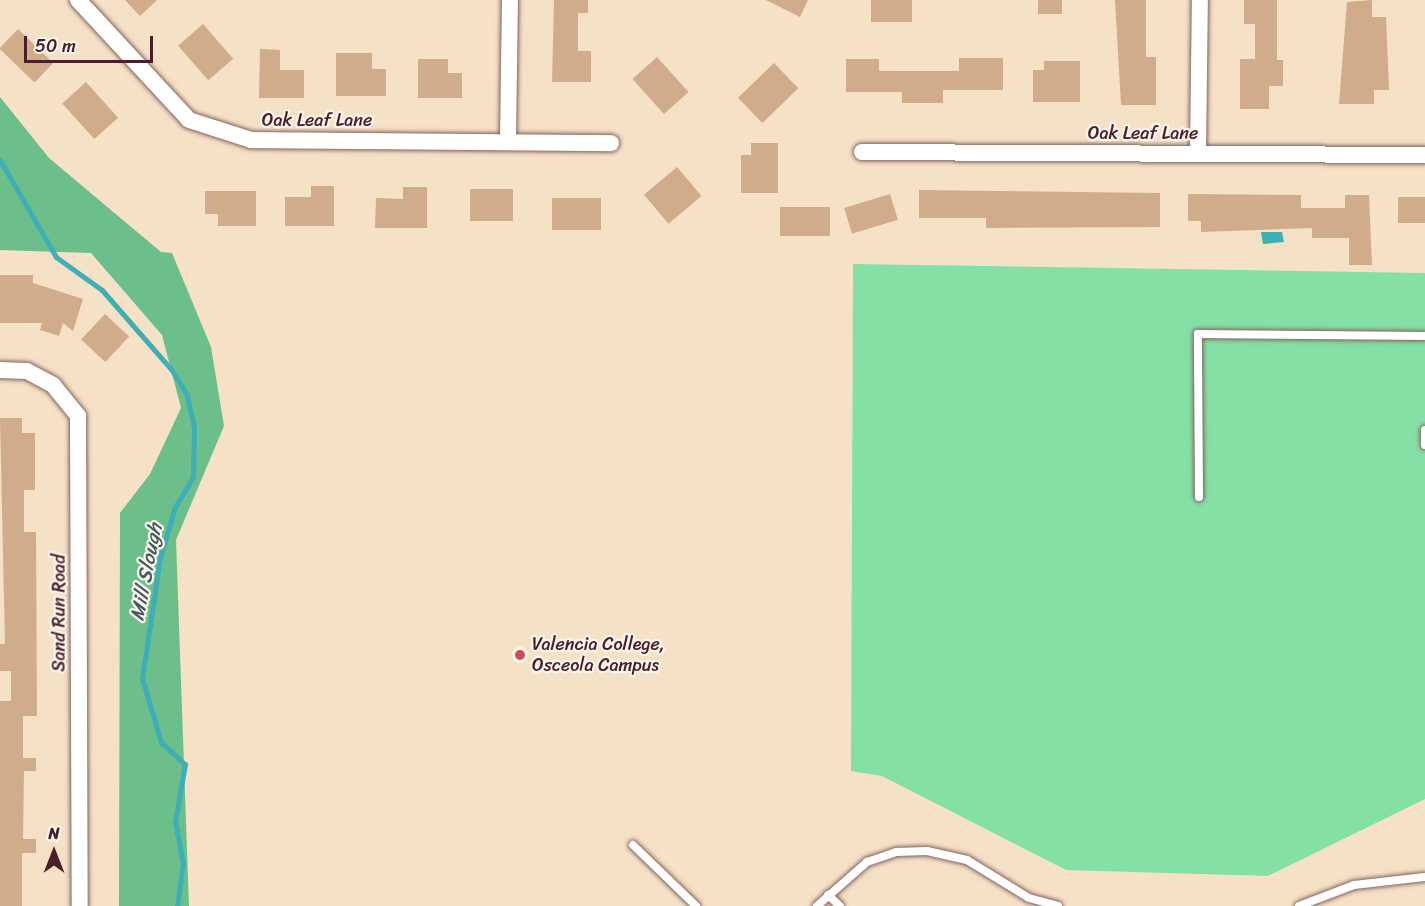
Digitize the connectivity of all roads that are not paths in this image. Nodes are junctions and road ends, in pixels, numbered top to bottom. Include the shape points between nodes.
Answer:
1 (78, 0) edge
2 (510, 0) edge
3 (1200, 0) edge
4 (508, 140) junction
5 (611, 143) dead end
6 (861, 152) dead end
7 (1198, 153) junction
8 (1425, 154) edge
9 (1425, 336) edge
10 (0, 370) edge
11 (1425, 430) edge
12 (1425, 445) edge
13 (1199, 497) dead end
14 (633, 845) dead end
15 (1425, 877) edge
16 (828, 895) junction
17 (1042, 904) edge
18 (80, 906) edge
19 (696, 906) edge
20 (817, 906) edge
21 (840, 906) edge
22 (1058, 906) edge
23 (1299, 906) edge

1 - 4 street, Oak Leaf Lane via 189,120 251,140
2 - 4 street
3 - 7 street
4 - 5 street, Oak Leaf Lane
6 - 7 street, Oak Leaf Lane
7 - 8 street, Oak Leaf Lane
9 - 13 lane via 1198,334
10 - 18 street, Sand Run Road via 27,371 53,385 78,416
11 - 12 lane
14 - 19 lane
15 - 23 lane via 1354,885
16 - 17 lane via 867,862 896,852 927,851 967,860
16 - 20 lane
16 - 21 lane
17 - 22 lane

